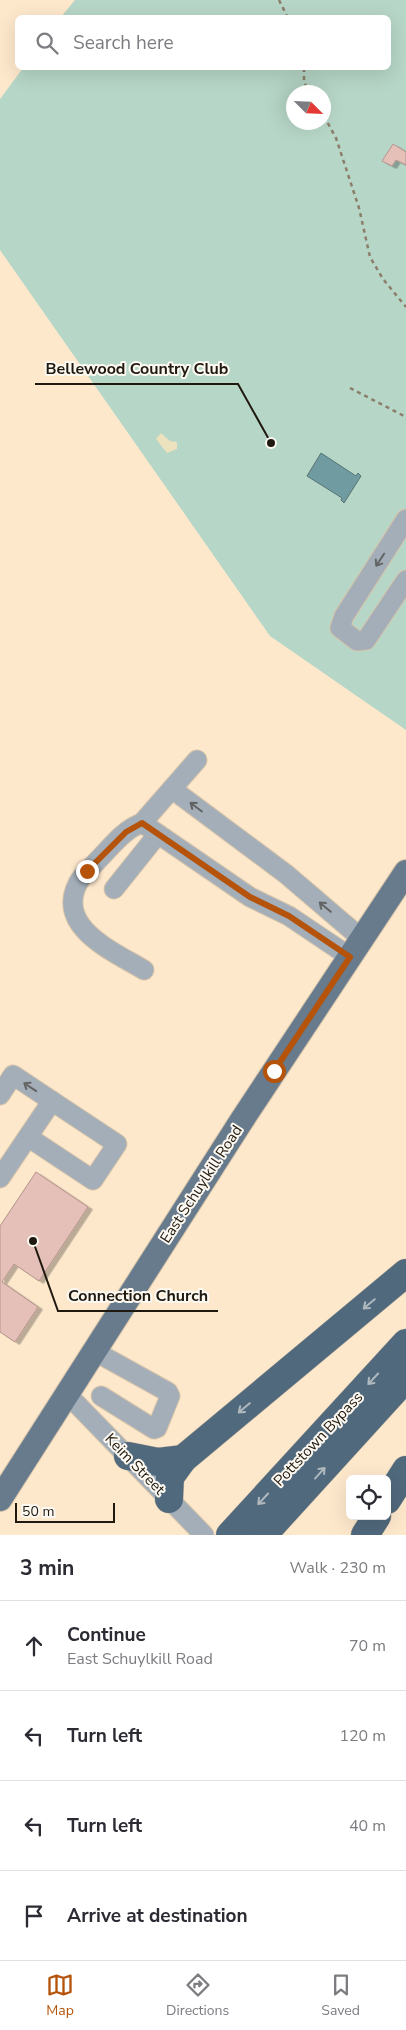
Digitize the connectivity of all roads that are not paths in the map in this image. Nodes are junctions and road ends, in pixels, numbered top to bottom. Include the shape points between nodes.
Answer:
1 (406, 519) edge
2 (406, 580) edge
3 (197, 760) dead end
4 (172, 789) junction
5 (142, 823) junction
6 (158, 834) junction
7 (406, 872) edge
8 (114, 890) dead end
9 (356, 948) junction
10 (144, 970) dead end
11 (0, 1095) edge
12 (52, 1101) junction
13 (28, 1137) junction
14 (0, 1178) edge
15 (406, 1273) edge
16 (406, 1343) edge
17 (94, 1351) junction
18 (406, 1378) edge
19 (67, 1394) junction
20 (101, 1396) dead end
21 (128, 1456) junction
22 (183, 1459) junction
23 (406, 1470) edge
24 (3, 1487) edge
25 (391, 1494) edge
26 (169, 1499) junction
27 (374, 1520) edge
28 (204, 1535) edge
29 (230, 1535) edge
30 (263, 1535) edge
31 (365, 1535) edge

1 -> 2 street via 344,616 340,628 357,641 366,640
3 - 4 street
4 - 5 street
9 -> 4 street via 286,874
5 - 6 street
5 - 10 street via 126,832 87,871 78,884 73,904 74,914 85,932
6 - 8 street
6 - 9 street via 250,897
7 - 9 main road, East Schuylkill Road
9 - 17 main road, East Schuylkill Road
12 -> 11 street via 13,1075
12 - 13 street
12 - 13 street via 117,1144 98,1173 93,1180
13 - 14 street
15 -> 22 highway
16 -> 29 highway, Pottstown Bypass
17 - 19 main road, East Schuylkill Road
17 - 20 street via 170,1396 154,1429
30 -> 18 highway, Pottstown Bypass
19 - 21 street, Keim Street
19 - 24 main road, East Schuylkill Road
21 - 22 highway via 158,1462
21 - 26 street, Keim Street
22 - 26 highway via 170,1477
23 - 25 highway
26 - 28 street, Keim Street
27 - 31 highway

